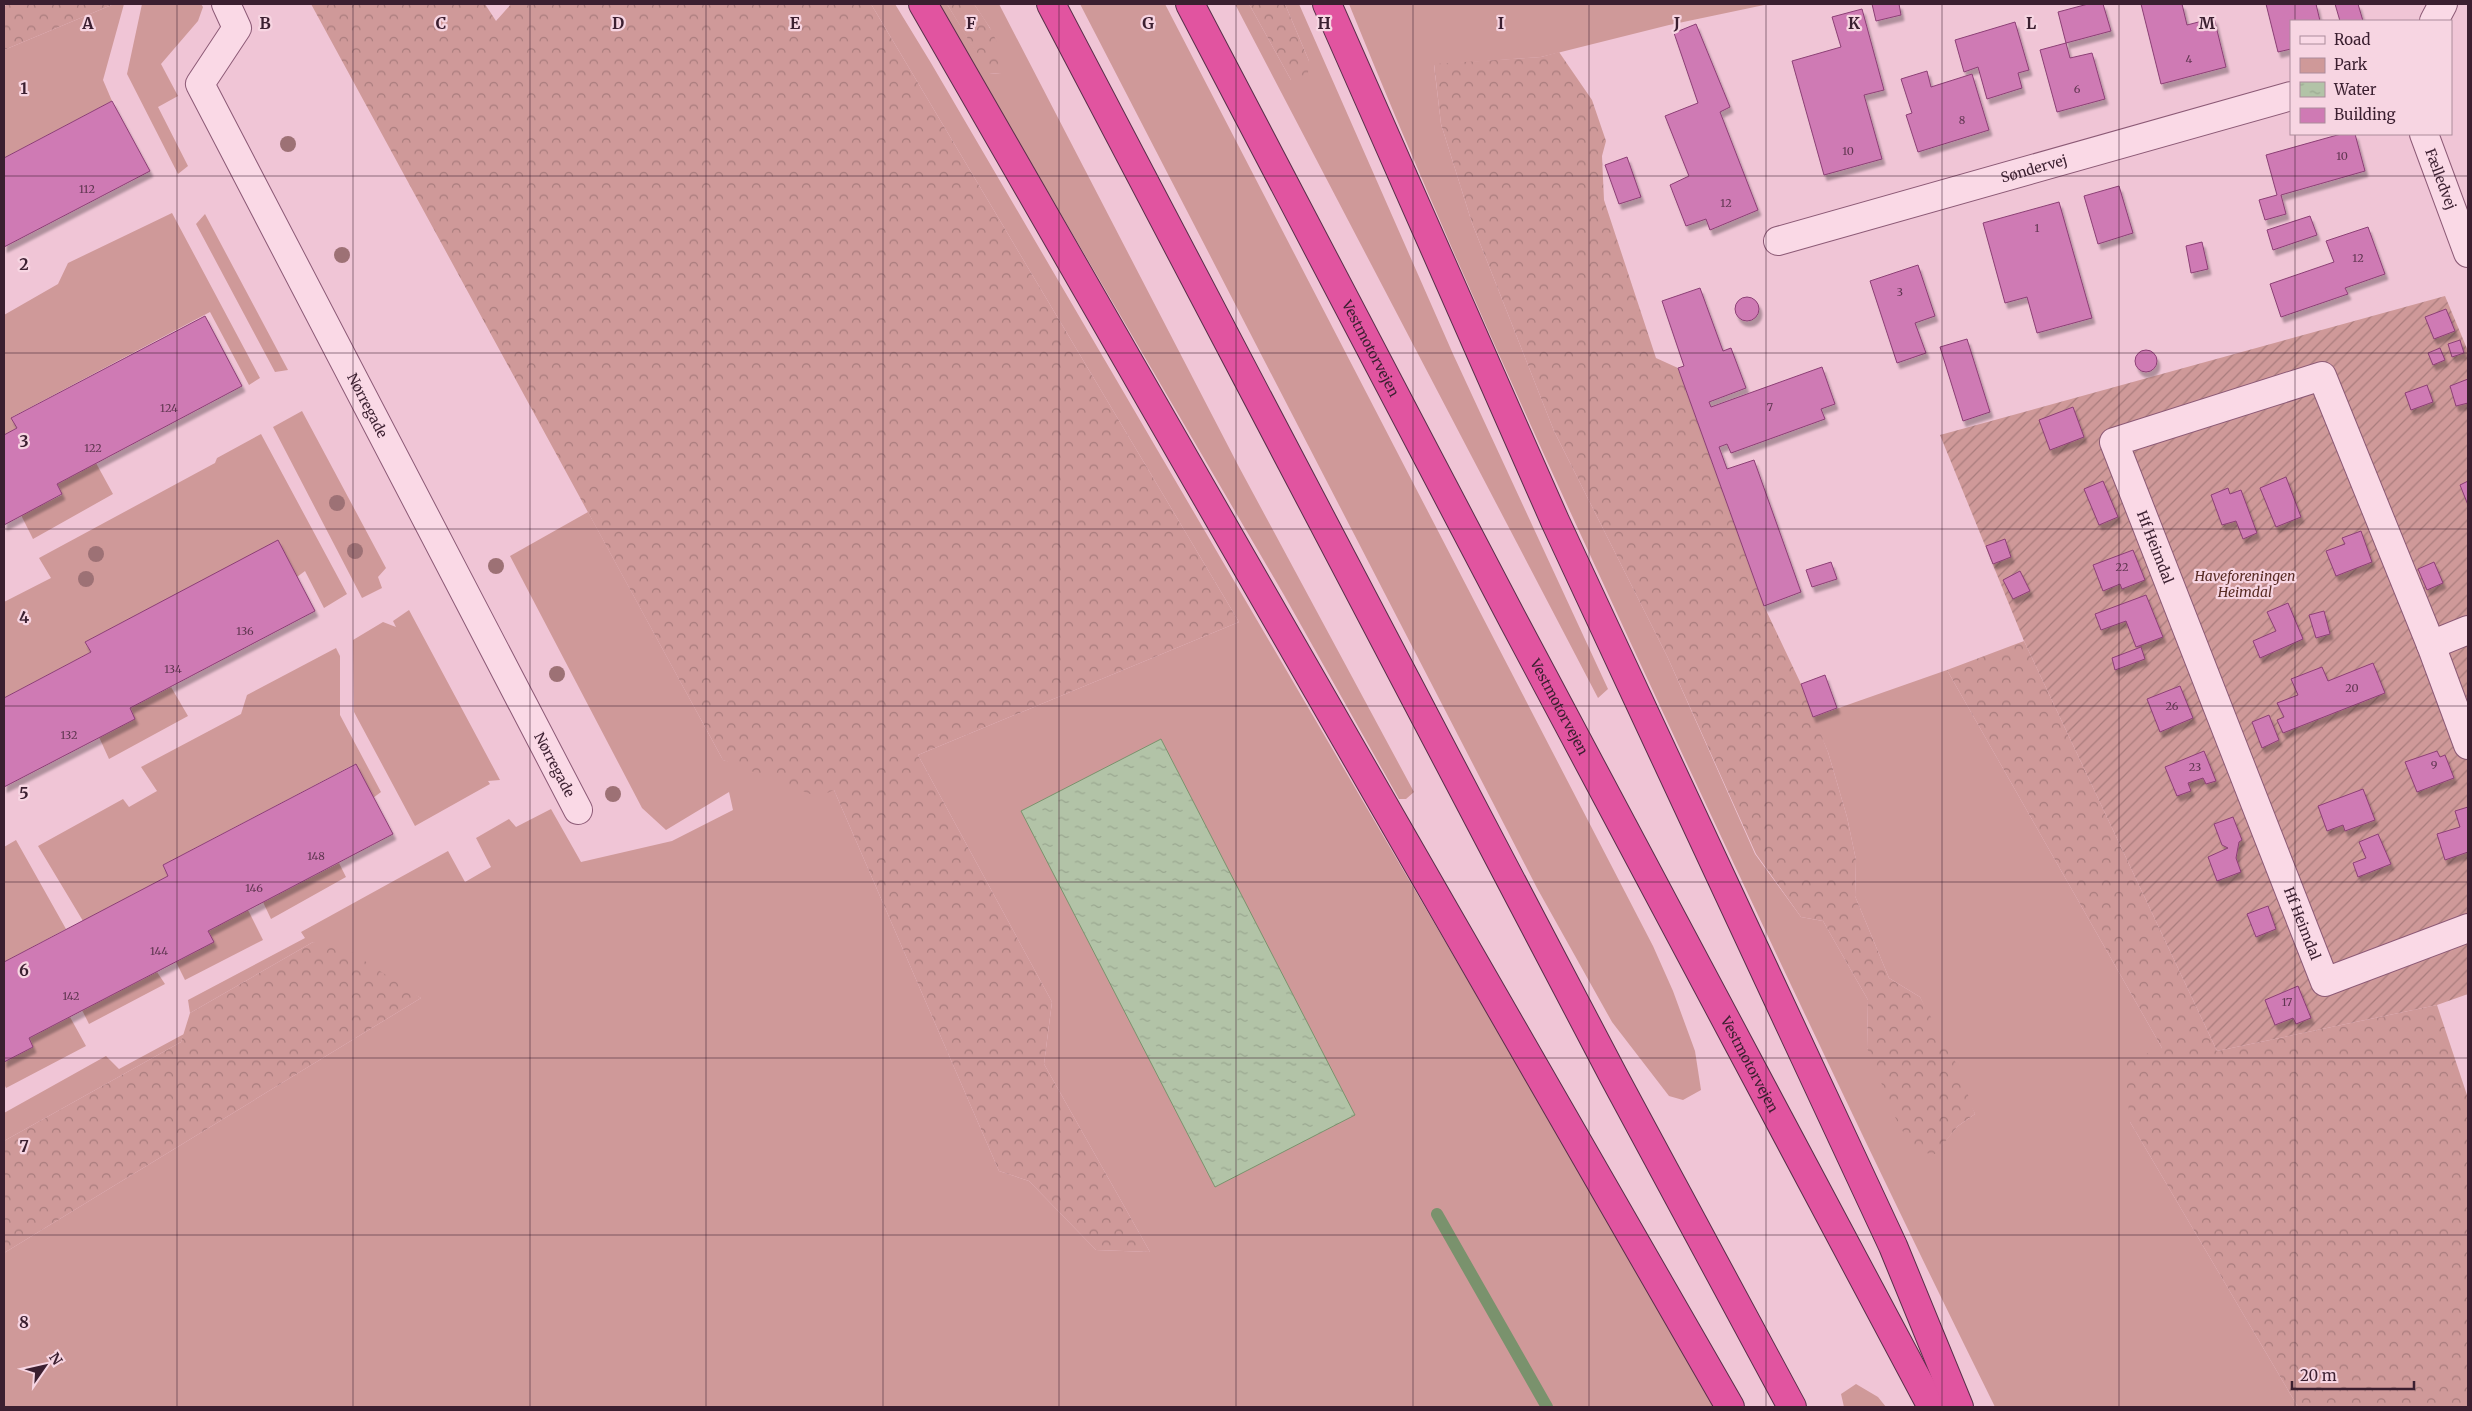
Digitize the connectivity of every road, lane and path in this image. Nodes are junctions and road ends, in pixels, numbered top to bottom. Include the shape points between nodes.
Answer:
1 (226, 4) edge
2 (923, 4) edge
3 (1050, 4) edge
4 (1190, 4) edge
5 (1327, 4) edge
6 (2443, 4) edge
7 (2435, 20) edge
8 (2290, 96) edge
9 (2424, 135) edge
10 (1778, 241) dead end
11 (2468, 252) edge
12 (2468, 630) edge
13 (2431, 645) junction
14 (2468, 745) edge
15 (578, 810) dead end
16 (2468, 928) edge
17 (1730, 1407) edge
18 (1792, 1407) edge
19 (1932, 1407) edge
20 (1959, 1407) edge

1 - 15 street, Nørregade via 237,28 200,84
2 - 17 highway
3 - 18 highway via 1608,1066
4 - 19 highway, Vestmotorvejen
5 - 20 highway via 1560,530 1893,1246
6 - 7 street
8 - 10 street, Søndervej
9 - 11 street, Fælledvej
12 - 13 street
13 - 14 street, Hf Heimdal
13 - 16 street, Hf Heimdal via 2322,376 2114,442 2324,982

